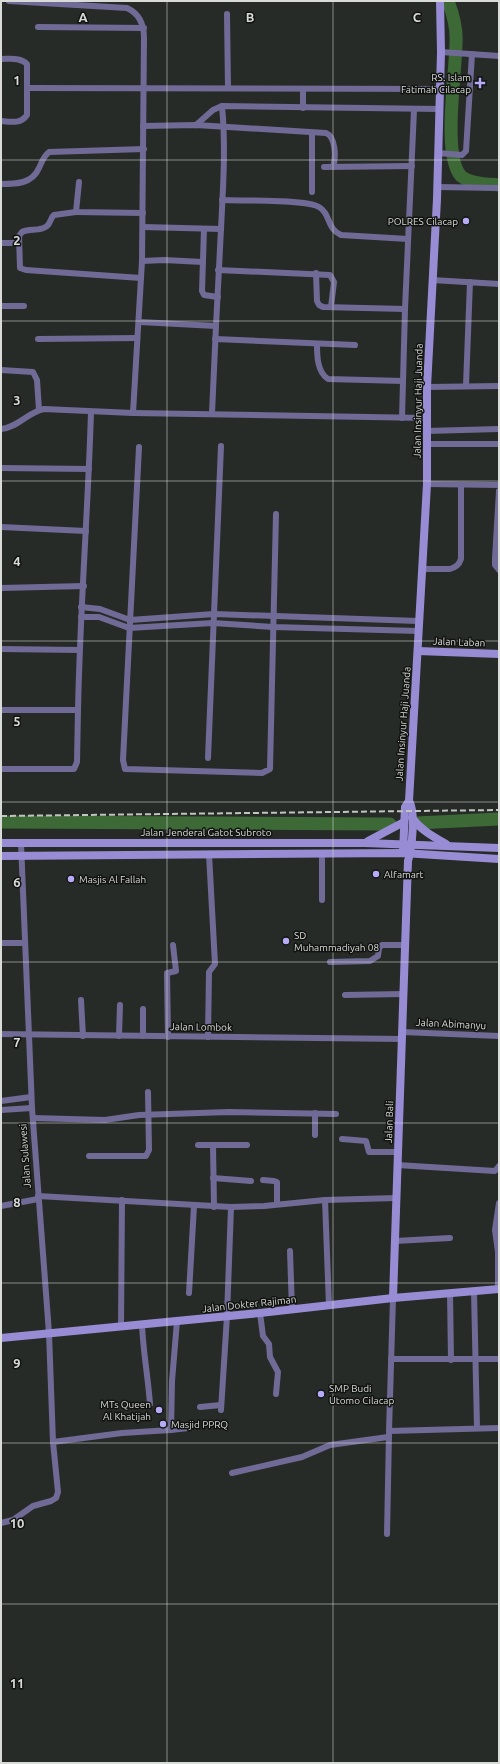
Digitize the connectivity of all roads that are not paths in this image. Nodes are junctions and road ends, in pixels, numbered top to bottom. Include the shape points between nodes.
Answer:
1 (9, 1) edge
2 (440, 1) edge
3 (227, 14) dead end
4 (38, 27) dead end
5 (144, 28) junction
6 (441, 52) junction
7 (472, 54) junction
8 (499, 56) edge
9 (1, 59) edge
10 (27, 88) junction
11 (143, 88) junction
12 (228, 88) junction
13 (440, 89) junction
14 (303, 90) junction
15 (222, 106) junction
16 (303, 108) junction
17 (439, 109) junction
18 (414, 110) junction
19 (1, 121) edge
20 (144, 126) junction
21 (196, 126) junction
22 (224, 128) junction
23 (312, 133) junction
24 (144, 149) junction
25 (438, 154) junction
26 (412, 166) junction
27 (324, 167) dead end
28 (333, 167) junction
29 (78, 182) dead end
30 (1, 184) edge
31 (437, 187) junction
32 (499, 188) edge
33 (312, 192) dead end
34 (222, 200) junction
35 (76, 212) junction
36 (143, 213) junction
37 (143, 227) junction
38 (204, 229) junction
39 (221, 229) junction
40 (408, 238) junction
41 (1, 243) edge
42 (19, 243) junction
43 (142, 261) junction
44 (203, 262) junction
45 (218, 270) junction
46 (316, 273) junction
47 (141, 278) junction
48 (432, 280) junction
49 (470, 282) junction
50 (499, 284) edge
51 (218, 297) junction
52 (1, 306) edge
53 (24, 306) dead end
54 (331, 307) junction
55 (404, 309) junction
56 (140, 322) junction
57 (216, 326) junction
58 (137, 338) junction
59 (38, 339) dead end
60 (215, 339) junction
61 (317, 344) junction
62 (354, 346) dead end
63 (1, 370) edge
64 (403, 381) junction
65 (466, 385) junction
66 (427, 386) junction
67 (499, 386) edge
68 (39, 410) junction
69 (91, 412) junction
70 (133, 413) junction
71 (212, 414) junction
72 (402, 418) junction
73 (426, 418) junction
74 (1, 429) edge
75 (499, 429) edge
76 (426, 431) junction
77 (427, 444) junction
78 (499, 444) edge
79 (221, 446) dead end
80 (139, 447) dead end
81 (1, 468) edge
82 (89, 469) junction
83 (427, 484) junction
84 (461, 485) junction
85 (499, 485) edge
86 (499, 491) edge
87 (276, 514) dead end
88 (1, 527) edge
89 (86, 531) junction
90 (422, 569) junction
91 (499, 570) edge
92 (84, 586) junction
93 (1, 588) edge
94 (81, 607) junction
95 (214, 614) junction
96 (273, 616) junction
97 (81, 617) junction
98 (338, 618) junction
99 (130, 620) junction
100 (418, 621) junction
101 (213, 623) junction
102 (273, 627) junction
103 (129, 628) junction
104 (338, 629) junction
105 (418, 631) junction
106 (1, 649) edge
107 (80, 650) junction
108 (418, 651) junction
109 (499, 654) edge
110 (1, 710) edge
111 (78, 710) junction
112 (208, 758) dead end
113 (1, 769) edge
114 (409, 801) junction
115 (412, 818) junction
116 (404, 822) junction
117 (365, 842) junction
118 (1, 843) edge
119 (21, 843) junction
120 (407, 843) junction
121 (448, 845) junction
122 (499, 848) edge
123 (210, 854) junction
124 (322, 854) junction
125 (1, 856) edge
126 (22, 856) junction
127 (407, 856) junction
128 (499, 859) edge
129 (322, 900) dead end
130 (1, 943) edge
131 (24, 943) junction
132 (173, 945) dead end
133 (405, 945) junction
134 (330, 962) dead end
135 (403, 994) junction
136 (345, 995) dead end
137 (81, 1000) dead end
138 (120, 1005) dead end
139 (143, 1009) dead end
140 (1, 1034) edge
141 (28, 1034) junction
142 (402, 1035) junction
143 (83, 1036) junction
144 (119, 1036) junction
145 (143, 1036) junction
146 (499, 1036) edge
147 (168, 1037) junction
148 (208, 1037) junction
149 (148, 1092) dead end
150 (31, 1097) junction
151 (1, 1101) edge
152 (32, 1108) junction
153 (1, 1110) edge
154 (316, 1113) junction
155 (148, 1114) junction
156 (336, 1114) dead end
157 (33, 1118) junction
158 (315, 1135) dead end
159 (342, 1139) dead end
160 (198, 1145) dead end
161 (213, 1145) junction
162 (247, 1145) dead end
163 (398, 1152) junction
164 (89, 1156) dead end
165 (397, 1165) junction
166 (499, 1166) edge
167 (214, 1178) junction
168 (262, 1180) dead end
169 (251, 1181) dead end
170 (38, 1198) junction
171 (396, 1198) junction
172 (122, 1200) junction
173 (325, 1200) junction
174 (499, 1203) edge
175 (277, 1204) junction
176 (1, 1206) edge
177 (194, 1206) junction
178 (214, 1206) junction
179 (231, 1207) junction
180 (450, 1238) dead end
181 (395, 1241) junction
182 (290, 1251) dead end
183 (498, 1289) edge
184 (474, 1291) junction
185 (189, 1293) dead end
186 (450, 1294) junction
187 (393, 1298) junction
188 (329, 1306) junction
189 (292, 1310) junction
190 (260, 1313) junction
191 (227, 1316) junction
192 (177, 1321) junction
193 (142, 1324) junction
194 (122, 1326) junction
195 (49, 1333) junction
196 (1, 1338) edge
197 (391, 1359) junction
198 (499, 1359) edge
199 (451, 1360) junction
200 (475, 1360) junction
201 (276, 1394) dead end
202 (150, 1404) dead end
203 (200, 1407) dead end
204 (188, 1428) dead end
205 (477, 1428) junction
206 (499, 1428) edge
207 (171, 1430) junction
208 (389, 1434) junction
209 (53, 1442) junction
210 (232, 1473) dead end
211 (1, 1523) edge
212 (387, 1534) dead end

1 - 5 street via 127,8 134,11
2 - 6 street, Jalan Insinyur Haji Juanda
3 - 12 street
4 - 5 street
5 - 11 street
6 - 7 street
6 - 13 street, Jalan Insinyur Haji Juanda
7 - 8 street
7 - 25 street via 466,151 462,155
9 - 10 street via 16,59 27,64
10 - 11 street
10 - 19 street via 27,115 18,122
11 - 12 street
11 - 20 street
12 - 14 street
13 - 14 street
13 - 17 street, Jalan Insinyur Haji Juanda
14 - 16 street
15 - 16 street
15 - 21 street via 213,110
15 - 22 street
16 - 18 street
17 - 18 street
17 - 25 street, Jalan Insinyur Haji Juanda
18 - 26 street
20 - 21 street
20 - 24 street
21 - 22 street
22 - 23 street
22 - 34 street via 225,172
23 - 28 street via 330,134 335,153
23 - 33 street
24 - 30 street via 49,152 32,178 26,182
24 - 36 street
25 - 31 street, Jalan Insinyur Haji Juanda
26 - 28 street
26 - 40 street
27 - 28 street
29 - 35 street
31 - 32 street
31 - 48 street, Jalan Insinyur Haji Juanda
34 - 39 street
34 - 40 street via 310,203 324,210 333,231 341,235
35 - 36 street
35 - 42 street via 51,217 49,224 42,229 22,232
36 - 37 street
37 - 38 street
37 - 43 street
38 - 39 street
38 - 44 street
39 - 45 street
40 - 55 street
41 - 42 street
42 - 47 street via 19,264 22,270
43 - 44 street
43 - 47 street
44 - 51 street via 203,294
45 - 46 street
45 - 51 street
46 - 54 street via 316,301 323,307
46 - 54 street via 330,275 333,279
47 - 56 street
48 - 49 street
48 - 66 street, Jalan Insinyur Haji Juanda
49 - 50 street
49 - 65 street
51 - 57 street
52 - 53 street
54 - 55 street
55 - 64 street
56 - 57 street
56 - 58 street
57 - 60 street
58 - 59 street
58 - 70 street
60 - 61 street
60 - 71 street
61 - 62 street
61 - 64 street via 320,369 328,379
63 - 68 street via 33,372
64 - 72 street
65 - 66 street
65 - 67 street
66 - 73 street, Jalan Insinyur Haji Juanda
68 - 69 street
68 - 74 street via 11,427
69 - 70 street
69 - 82 street
70 - 71 street
71 - 72 street
72 - 73 street
73 - 76 street, Jalan Insinyur Haji Juanda
75 - 76 street
76 - 77 street, Jalan Insinyur Haji Juanda
77 - 78 street
77 - 83 street, Jalan Insinyur Haji Juanda
79 - 95 street
80 - 99 street
81 - 82 street
82 - 89 street
83 - 84 street
83 - 90 street, Jalan Insinyur Haji Juanda
84 - 85 street
84 - 90 street via 461,559 450,569
86 - 91 street via 495,565
87 - 96 street
88 - 89 street
89 - 92 street
90 - 100 street, Jalan Insinyur Haji Juanda
92 - 93 street
92 - 94 street
94 - 97 street
94 - 99 street via 100,609
95 - 96 street
95 - 99 street
95 - 101 street
96 - 98 street
96 - 102 street
97 - 103 street via 99,617
97 - 107 street
98 - 100 street
98 - 104 street
99 - 103 street
100 - 105 street, Jalan Insinyur Haji Juanda
101 - 102 street
101 - 103 street
101 - 112 street
102 - 103 street via 271,767 262,773 125,769 123,760
102 - 104 street
104 - 105 street
105 - 108 street, Jalan Insinyur Haji Juanda
106 - 107 street
107 - 111 street
108 - 109 street, Jalan Laban
108 - 114 street, Jalan Insinyur Haji Juanda
110 - 111 street
111 - 113 street via 77,762 74,769
114 - 115 street, Jalan Insinyur Haji Juanda
114 - 116 street, Jalan Insinyur Haji Juanda via 405,807
115 - 120 street, Jalan Insinyur Haji Juanda
115 - 121 street via 419,827
116 - 117 street
116 - 120 street, Jalan Insinyur Haji Juanda
117 - 119 street, Jalan Jenderal Gatot Subroto
117 - 120 street, Jalan Jenderal Gatot Subroto
118 - 119 street, Jalan Jenderal Gatot Subroto
119 - 126 street, Jalan Sulawesi
120 - 121 street, Jalan Jenderal Gatot Subroto
120 - 127 street, Jalan Insinyur Haji Juanda
121 - 122 street, Jalan Jenderal Gatot Subroto
123 - 124 street
123 - 126 street
123 - 148 street via 215,964 209,972
124 - 127 street
124 - 129 street
125 - 126 street
126 - 131 street, Jalan Sulawesi
127 - 128 street
127 - 133 street, Jalan Bali
130 - 131 street
131 - 141 street, Jalan Sulawesi
132 - 147 street via 176,971 167,973
133 - 134 street via 382,945 378,956 370,962
133 - 135 street, Jalan Bali
135 - 136 street
135 - 142 street, Jalan Bali
137 - 143 street
138 - 144 street
139 - 145 street
140 - 141 street, Jalan Lombok
141 - 143 street, Jalan Lombok
141 - 150 street, Jalan Sulawesi
142 - 146 street, Jalan Abimanyu
142 - 148 street, Jalan Lombok
142 - 163 street, Jalan Bali
143 - 144 street, Jalan Lombok
144 - 145 street, Jalan Lombok
145 - 147 street, Jalan Lombok
147 - 148 street, Jalan Lombok
149 - 155 street
150 - 151 street
150 - 152 street, Jalan Sulawesi
152 - 153 street
152 - 157 street, Jalan Sulawesi
154 - 155 street
154 - 156 street
154 - 158 street
155 - 157 street via 105,1120
155 - 164 street via 149,1150 146,1156
157 - 170 street, Jalan Sulawesi
159 - 163 street via 366,1141 369,1152
160 - 161 street
161 - 162 street
161 - 167 street
163 - 165 street, Jalan Bali
165 - 166 street via 495,1171
165 - 171 street, Jalan Bali
167 - 169 street
167 - 178 street
168 - 175 street via 277,1182
170 - 172 street
170 - 176 street
170 - 195 street, Jalan Sulawesi
171 - 173 street
171 - 181 street, Jalan Bali
172 - 177 street
172 - 194 street
173 - 175 street
173 - 188 street
174 - 183 street via 495,1230
175 - 179 street
177 - 178 street
177 - 185 street
178 - 179 street
179 - 191 street
180 - 181 street
181 - 187 street, Jalan Bali
182 - 189 street
183 - 184 street, Jalan Dokter Rajiman
184 - 186 street, Jalan Dokter Rajiman
184 - 200 street
186 - 187 street, Jalan Dokter Rajiman
186 - 199 street
187 - 188 street, Jalan Dokter Rajiman
187 - 197 street, Jalan Bali
188 - 189 street, Jalan Dokter Rajiman
189 - 190 street, Jalan Dokter Rajiman
190 - 191 street, Jalan Dokter Rajiman
190 - 201 street via 262,1336 269,1344 270,1357 278,1372
191 - 192 street, Jalan Dokter Rajiman
191 - 203 street via 221,1408
192 - 193 street, Jalan Dokter Rajiman
192 - 207 street
193 - 194 street, Jalan Dokter Rajiman
193 - 202 street
194 - 195 street, Jalan Dokter Rajiman
195 - 196 street, Jalan Dokter Rajiman
195 - 209 street, Jalan Sulawesi
197 - 199 street
197 - 208 street, Jalan Bali
198 - 200 street
199 - 200 street
200 - 205 street
204 - 207 street
205 - 206 street
205 - 208 street
207 - 209 street
208 - 210 street via 330,1445 302,1457
208 - 212 street, Jalan Bali
209 - 211 street, Jalan Sulawesi via 58,1492 56,1498 33,1506 13,1520

